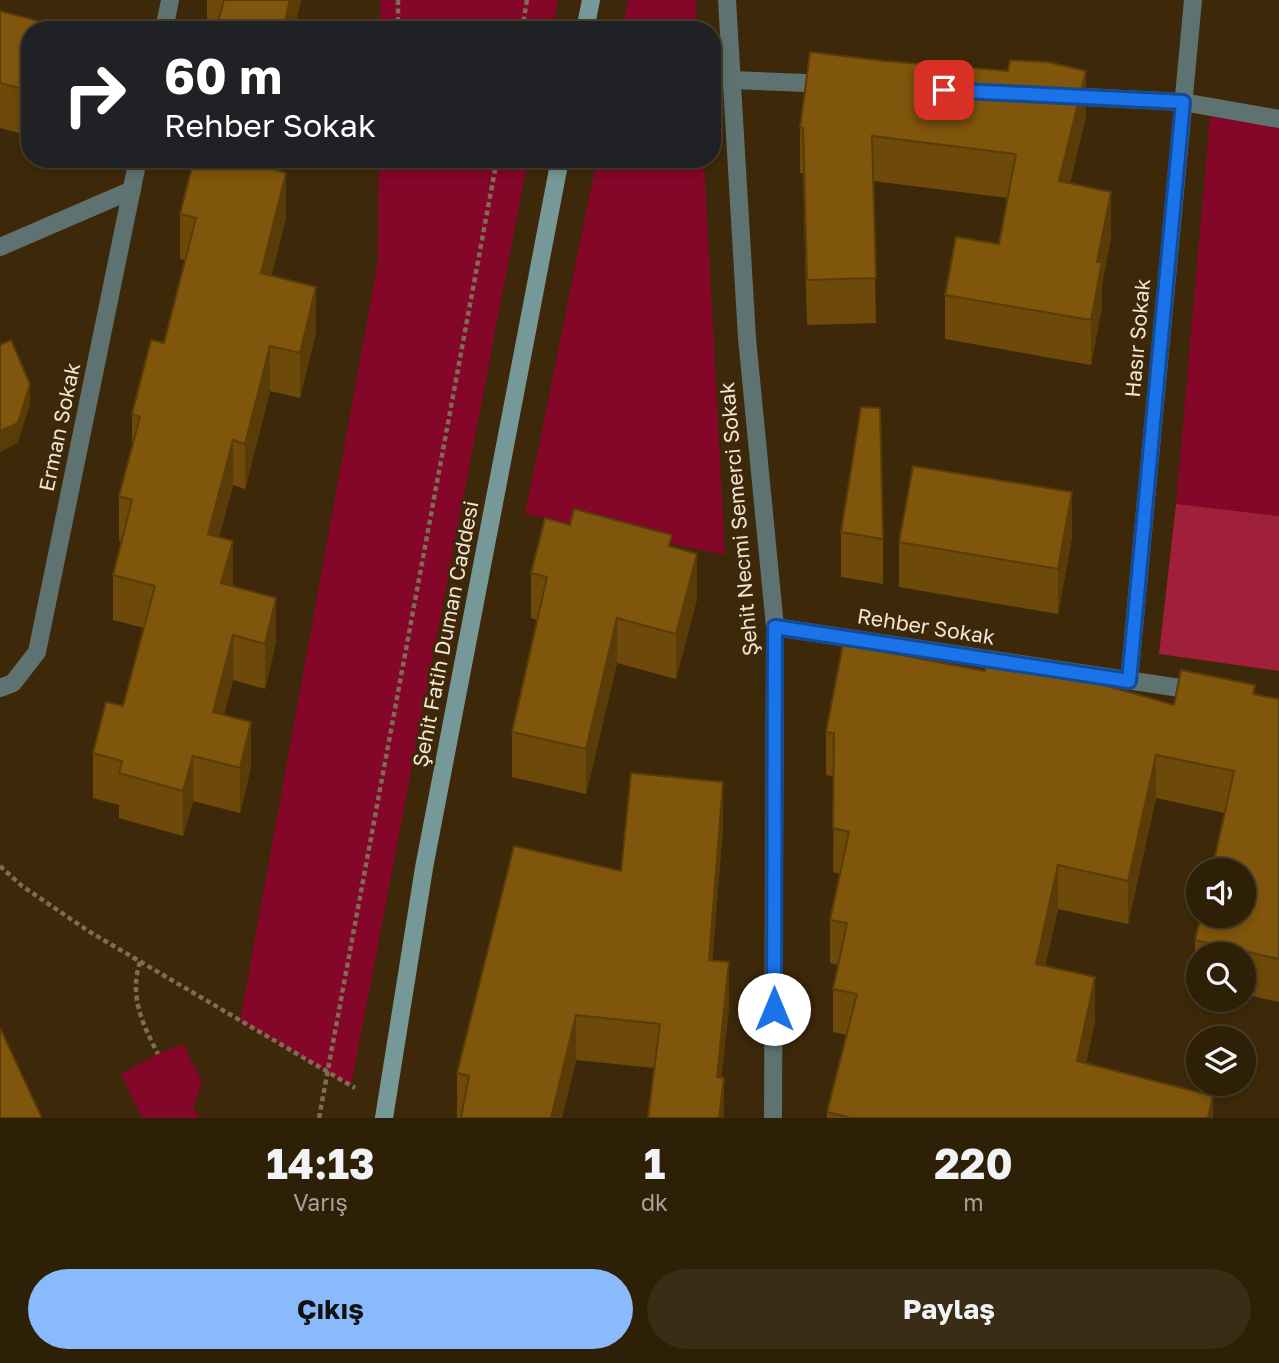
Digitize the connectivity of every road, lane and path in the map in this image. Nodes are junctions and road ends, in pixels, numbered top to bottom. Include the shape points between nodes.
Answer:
1 (170, 0) edge
2 (398, 0) edge
3 (527, 0) edge
4 (591, 0) edge
5 (727, 0) edge
6 (1193, 0) edge
7 (166, 21) edge
8 (398, 21) edge
9 (524, 21) edge
10 (587, 21) edge
11 (732, 79) junction
12 (841, 85) edge
13 (1046, 95) edge
14 (1183, 102) junction
15 (1279, 119) edge
16 (136, 168) edge
17 (495, 168) edge
18 (558, 168) edge
19 (132, 190) junction
20 (0, 247) edge
21 (775, 627) junction
22 (1129, 681) junction
23 (0, 688) edge
24 (1211, 692) edge
25 (0, 866) edge
26 (140, 962) junction
27 (158, 1054) dead end
28 (326, 1072) junction
29 (385, 1113) edge
30 (319, 1118) edge
31 (773, 1118) edge

1 - 7 street
2 - 8 path
3 - 9 path
4 - 10 street
5 - 11 street, Şehit Necmi Semerci Sokak
6 - 14 street, Hasır Sokak
11 - 12 street
11 - 21 street, Şehit Necmi Semerci Sokak via 747,338
13 - 14 street
14 - 15 street
14 - 22 street, Hasır Sokak
16 - 19 street, Erman Sokak
17 - 28 path
18 - 29 street, Şehit Fatih Duman Caddesi via 424,868
19 - 20 street
19 - 23 street, Erman Sokak via 37,652 13,683
21 - 22 street, Rehber Sokak
21 - 31 street, Şehit Necmi Semerci Sokak
22 - 24 street, Rehber Sokak
25 - 26 path via 22,886
26 - 27 path via 134,979 139,1011
26 - 28 path
28 - 29 path
28 - 30 path

